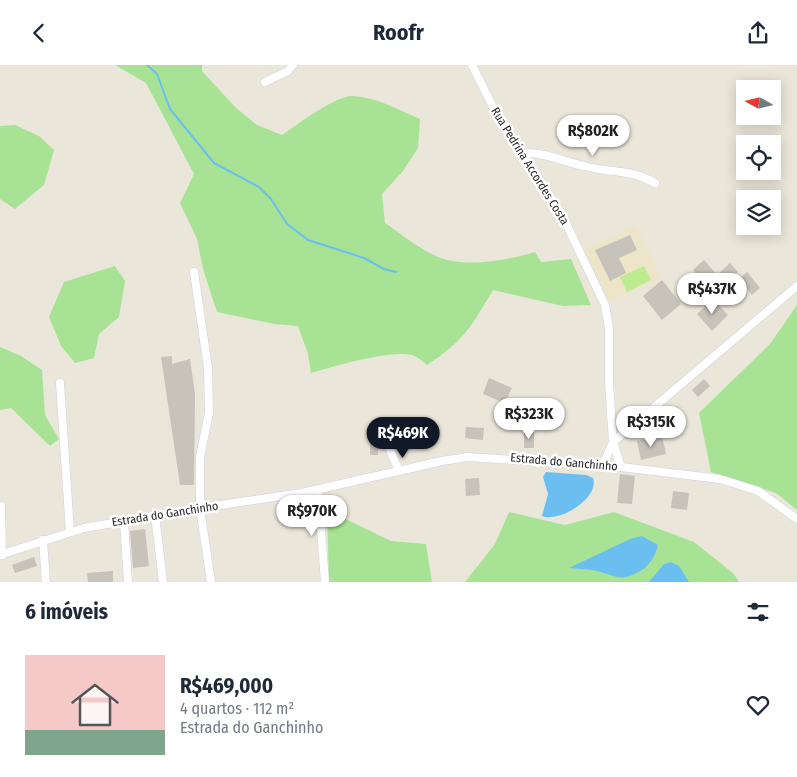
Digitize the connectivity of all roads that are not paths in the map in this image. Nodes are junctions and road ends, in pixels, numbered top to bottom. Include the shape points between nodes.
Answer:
1 (293, 65) edge
2 (472, 65) edge
3 (266, 82) dead end
4 (524, 153) junction
5 (655, 183) dead end
6 (194, 272) dead end
7 (797, 286) edge
8 (60, 383) dead end
9 (384, 436) dead end
10 (612, 442) junction
11 (603, 465) junction
12 (621, 467) junction
13 (399, 471) junction
14 (318, 490) junction
15 (0, 505) edge
16 (200, 508) junction
17 (155, 515) junction
18 (797, 519) edge
19 (124, 521) junction
20 (70, 532) junction
21 (43, 540) junction
22 (1, 555) edge
23 (46, 582) edge
24 (128, 582) edge
25 (163, 582) edge
26 (211, 582) edge
27 (325, 582) edge

1 - 3 street
2 - 4 street, Rua Pedrina Accordes Costa via 493,107
4 - 5 street via 536,153 593,169 633,173
4 - 10 street, Rua Pedrina Accordes Costa via 562,215 605,305 609,327
6 - 16 street via 208,367 208,413 200,457
7 - 10 street
8 - 20 street
9 - 13 street
10 - 11 street, Rua Pedrina Accordes Costa
10 - 12 street, Rua Pedrina Accordes Costa
11 - 12 street, Estrada do Ganchinho
11 - 13 street, Estrada do Ganchinho via 468,457
12 - 18 street, Estrada do Ganchinho via 734,483 770,498
13 - 14 street, Estrada do Ganchinho
14 - 16 street, Estrada do Ganchinho
14 - 27 street
15 - 22 street
16 - 17 street, Estrada do Ganchinho
16 - 26 street
17 - 19 street, Estrada do Ganchinho
17 - 25 street
19 - 20 street, Estrada do Ganchinho
19 - 24 street
20 - 21 street, Estrada do Ganchinho
21 - 22 street, Estrada do Ganchinho
21 - 23 street

